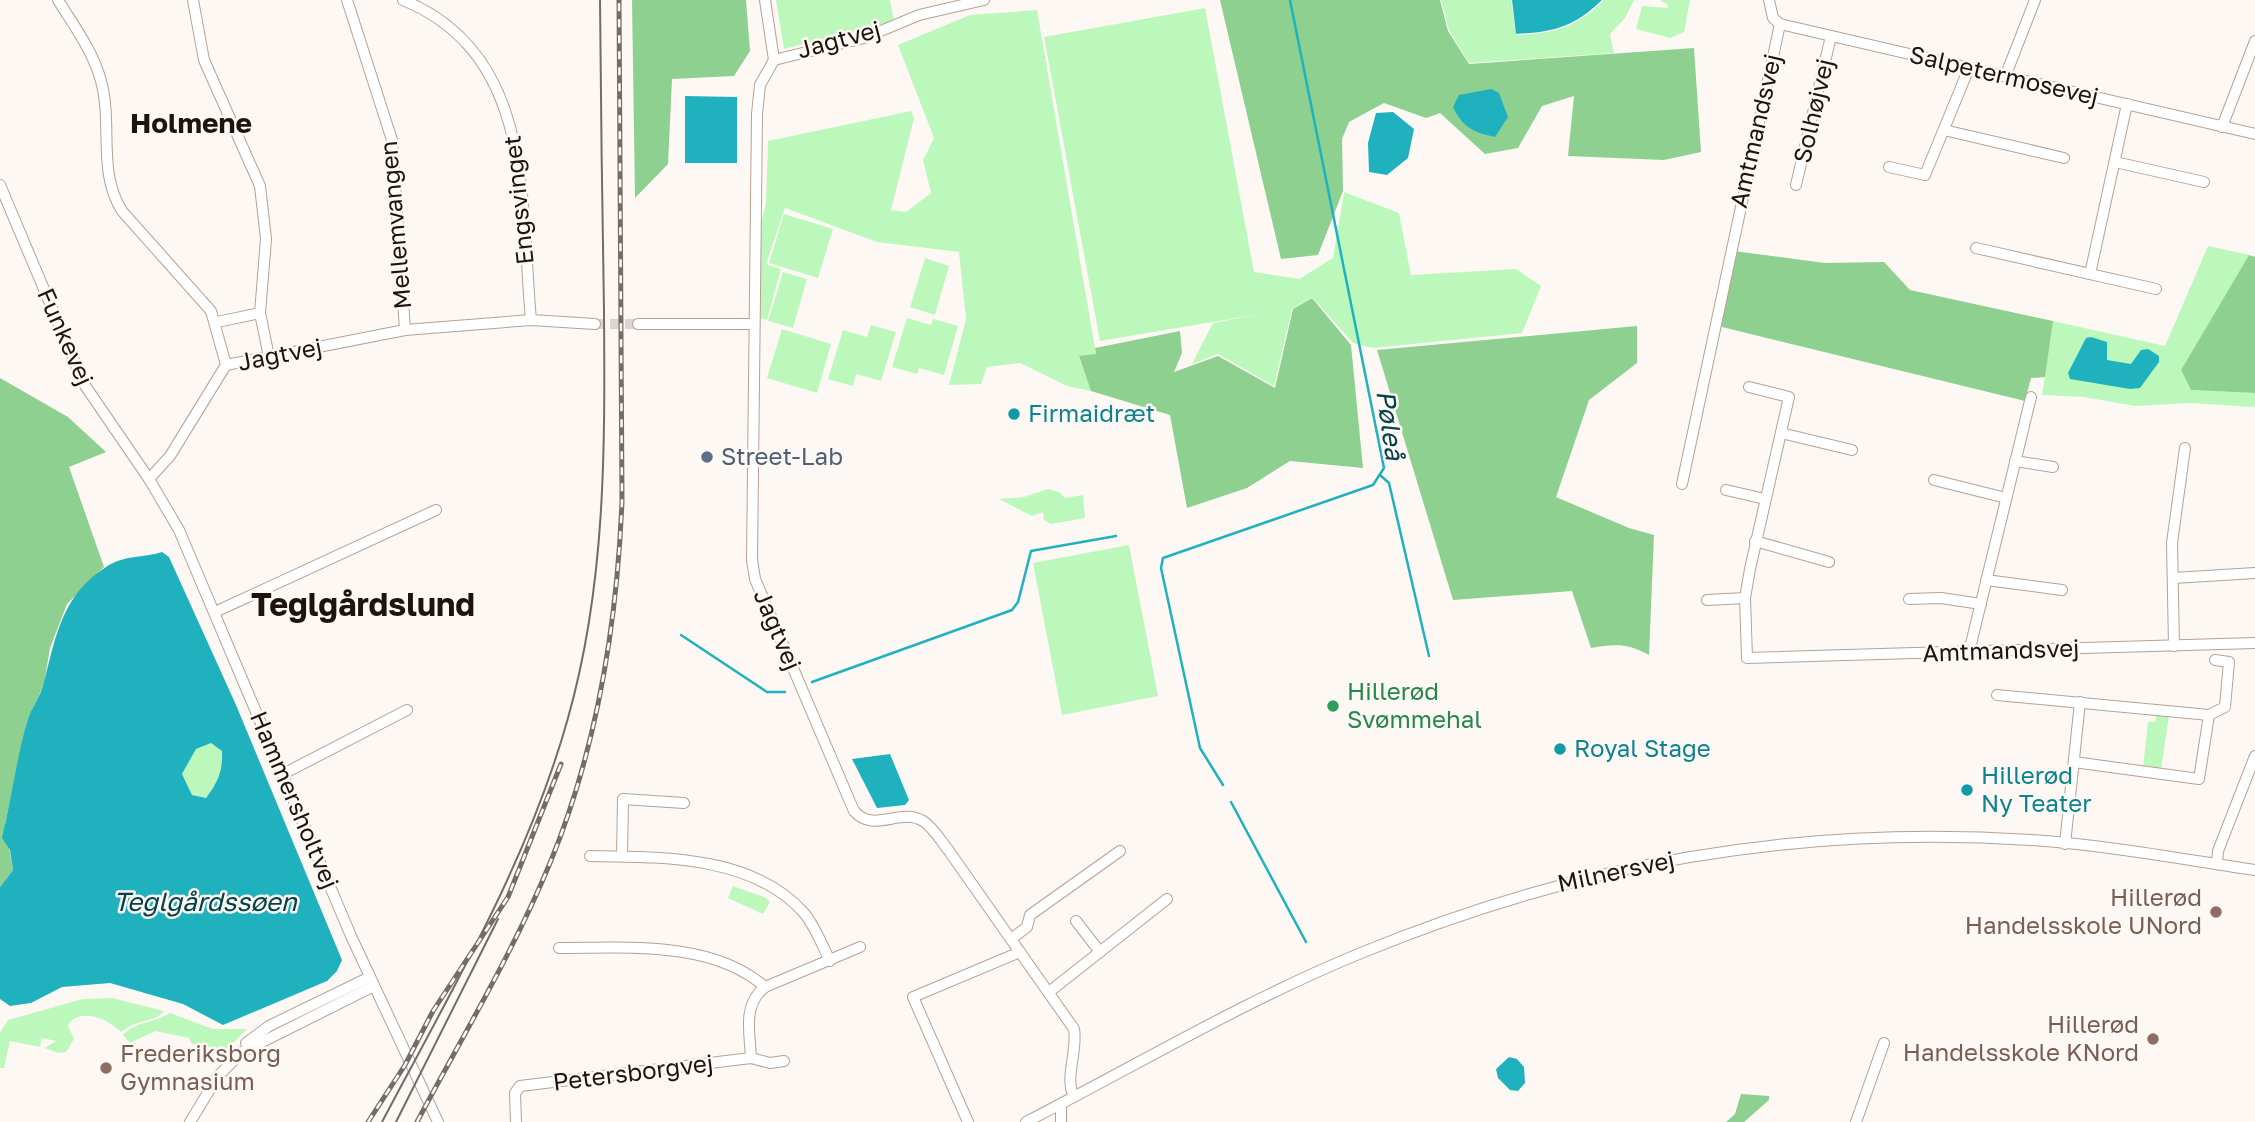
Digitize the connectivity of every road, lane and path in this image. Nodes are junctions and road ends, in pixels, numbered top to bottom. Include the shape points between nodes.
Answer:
1 (58, 0) edge
2 (193, 0) edge
3 (347, 0) edge
4 (765, 0) edge
5 (985, 0) edge
6 (1769, 0) edge
7 (2035, 0) edge
8 (409, 1) edge
9 (1780, 24) junction
10 (1831, 36) junction
11 (2255, 41) edge
12 (774, 60) junction
13 (1969, 68) junction
14 (2005, 78) junction
15 (2127, 104) junction
16 (2222, 127) junction
17 (1944, 130) junction
18 (2255, 134) edge
19 (2064, 158) dead end
20 (2115, 162) junction
21 (1889, 167) dead end
22 (2204, 182) dead end
23 (0, 185) edge
24 (1796, 186) dead end
25 (1976, 247) dead end
26 (2090, 274) junction
27 (2155, 289) dead end
28 (260, 313) junction
29 (531, 320) junction
30 (217, 322) junction
31 (595, 324) tunnel mouth
32 (638, 324) tunnel mouth
33 (754, 324) junction
34 (405, 330) junction
35 (269, 357) junction
36 (226, 365) junction
37 (1749, 387) dead end
38 (2031, 397) dead end
39 (1781, 433) junction
40 (2185, 448) dead end
41 (1852, 450) dead end
42 (2015, 461) junction
43 (2053, 467) dead end
44 (149, 479) junction
45 (1934, 480) dead end
46 (1682, 484) dead end
47 (1726, 490) dead end
48 (2006, 498) junction
49 (1765, 499) junction
50 (436, 510) dead end
51 (1755, 541) junction
52 (1829, 562) dead end
53 (2255, 573) edge
54 (2173, 578) junction
55 (1986, 580) junction
56 (2062, 590) dead end
57 (1745, 598) junction
58 (1909, 599) dead end
59 (1707, 600) dead end
60 (1981, 604) junction
61 (215, 612) junction
62 (2255, 643) edge
63 (2174, 646) junction
64 (1969, 652) junction
65 (2216, 660) dead end
66 (1997, 695) dead end
67 (2080, 702) junction
68 (407, 710) dead end
69 (2209, 715) junction
70 (2255, 757) edge
71 (2074, 762) junction
72 (283, 774) junction
73 (684, 803) dead end
74 (2065, 844) junction
75 (1120, 852) dead end
76 (590, 856) dead end
77 (622, 856) junction
78 (2217, 864) junction
79 (2255, 870) edge
80 (1167, 899) dead end
81 (1076, 921) dead end
82 (1011, 939) junction
83 (860, 947) dead end
84 (559, 948) dead end
85 (1020, 952) junction
86 (1100, 952) junction
87 (830, 961) junction
88 (372, 981) junction
89 (765, 987) junction
90 (1049, 992) junction
91 (1884, 1043) dead end
92 (751, 1058) junction
93 (783, 1061) dead end
94 (1074, 1097) junction
95 (1061, 1104) junction
96 (190, 1122) edge
97 (438, 1122) edge
98 (516, 1122) edge
99 (968, 1122) edge
100 (1026, 1122) edge
101 (1061, 1122) edge
102 (1856, 1122) edge

1 - 30 street via 101,80 107,177 113,197
2 - 28 street via 204,60 260,186 266,239
3 - 34 street, Mellemvangen via 392,140
4 - 12 street, Jagtvej
5 - 12 street, Jagtvej via 919,15 863,38
6 - 9 street via 1773,18
7 - 14 street
8 - 29 street, Engsvinget via 437,18 478,55 508,114 515,142
9 - 10 street, Salpetermosevej
9 - 46 street, Amtmandsvej
10 - 13 street, Salpetermosevej
10 - 24 street, Solhøjvej
11 - 16 street
12 - 33 street, Jagtvej via 760,85 757,107
13 - 14 street, Salpetermosevej
13 - 17 street
14 - 15 street, Salpetermosevej
15 - 16 street, Salpetermosevej
15 - 20 street
16 - 18 street, Salpetermosevej
17 - 19 street
17 - 21 street via 1925,175
20 - 22 street
20 - 26 street
23 - 44 street, Funkevej via 84,384
25 - 26 street
26 - 27 street
28 - 30 street
28 - 35 street
29 - 31 street, Jagtvej
29 - 34 street, Jagtvej
30 - 36 street
32 - 33 street
33 - 82 street, Jagtvej via 755,579 854,811 870,822 919,818 926,822
34 - 35 street, Jagtvej
35 - 36 street, Jagtvej
36 - 44 street, Jagtvej via 169,459
37 - 39 street via 1789,397
38 - 42 street
39 - 41 street
39 - 49 street
40 - 54 street via 2174,509
42 - 43 street
42 - 48 street
44 - 61 street, Hammersholtvej via 179,530
45 - 48 street
47 - 49 street
48 - 55 street
49 - 51 street
50 - 61 street
51 - 52 street
51 - 57 street
53 - 54 street
54 - 63 street
55 - 56 street
55 - 60 street
57 - 59 street
57 - 64 street, Amtmandsvej via 1747,658
58 - 60 street
60 - 64 street
61 - 72 street, Hammersholtvej
62 - 63 street, Amtmandsvej
63 - 64 street, Amtmandsvej
65 - 69 street via 2230,662 2225,707
66 - 67 street
67 - 69 street
67 - 71 street
68 - 72 street
69 - 71 street via 2199,779
70 - 78 street via 2218,850
71 - 74 street
72 - 88 street, Hammersholtvej
73 - 77 street via 623,799
74 - 78 street, Milnersvej
74 - 94 street, Milnersvej via 1900,836 1802,841 1700,854 1557,884 1463,913 1336,964
75 - 82 street via 1030,915 1027,927
76 - 77 street
77 - 87 street via 699,863 775,890 806,915
78 - 79 street, Milnersvej
80 - 86 street
81 - 86 street
82 - 85 street
83 - 87 street
84 - 89 street via 648,948 696,954 752,976
85 - 90 street
85 - 99 street via 913,997
86 - 90 street
87 - 89 street
88 - 96 street via 242,1052 218,1076
88 - 97 street, Hammersholtvej
89 - 92 street via 750,1010
90 - 94 street via 1074,1029 1070,1083
91 - 102 street
92 - 93 street, Petersborgvej
92 - 98 street, Petersborgvej via 520,1086 515,1093
94 - 95 street, Milnersvej
95 - 100 street, Milnersvej
95 - 101 street

